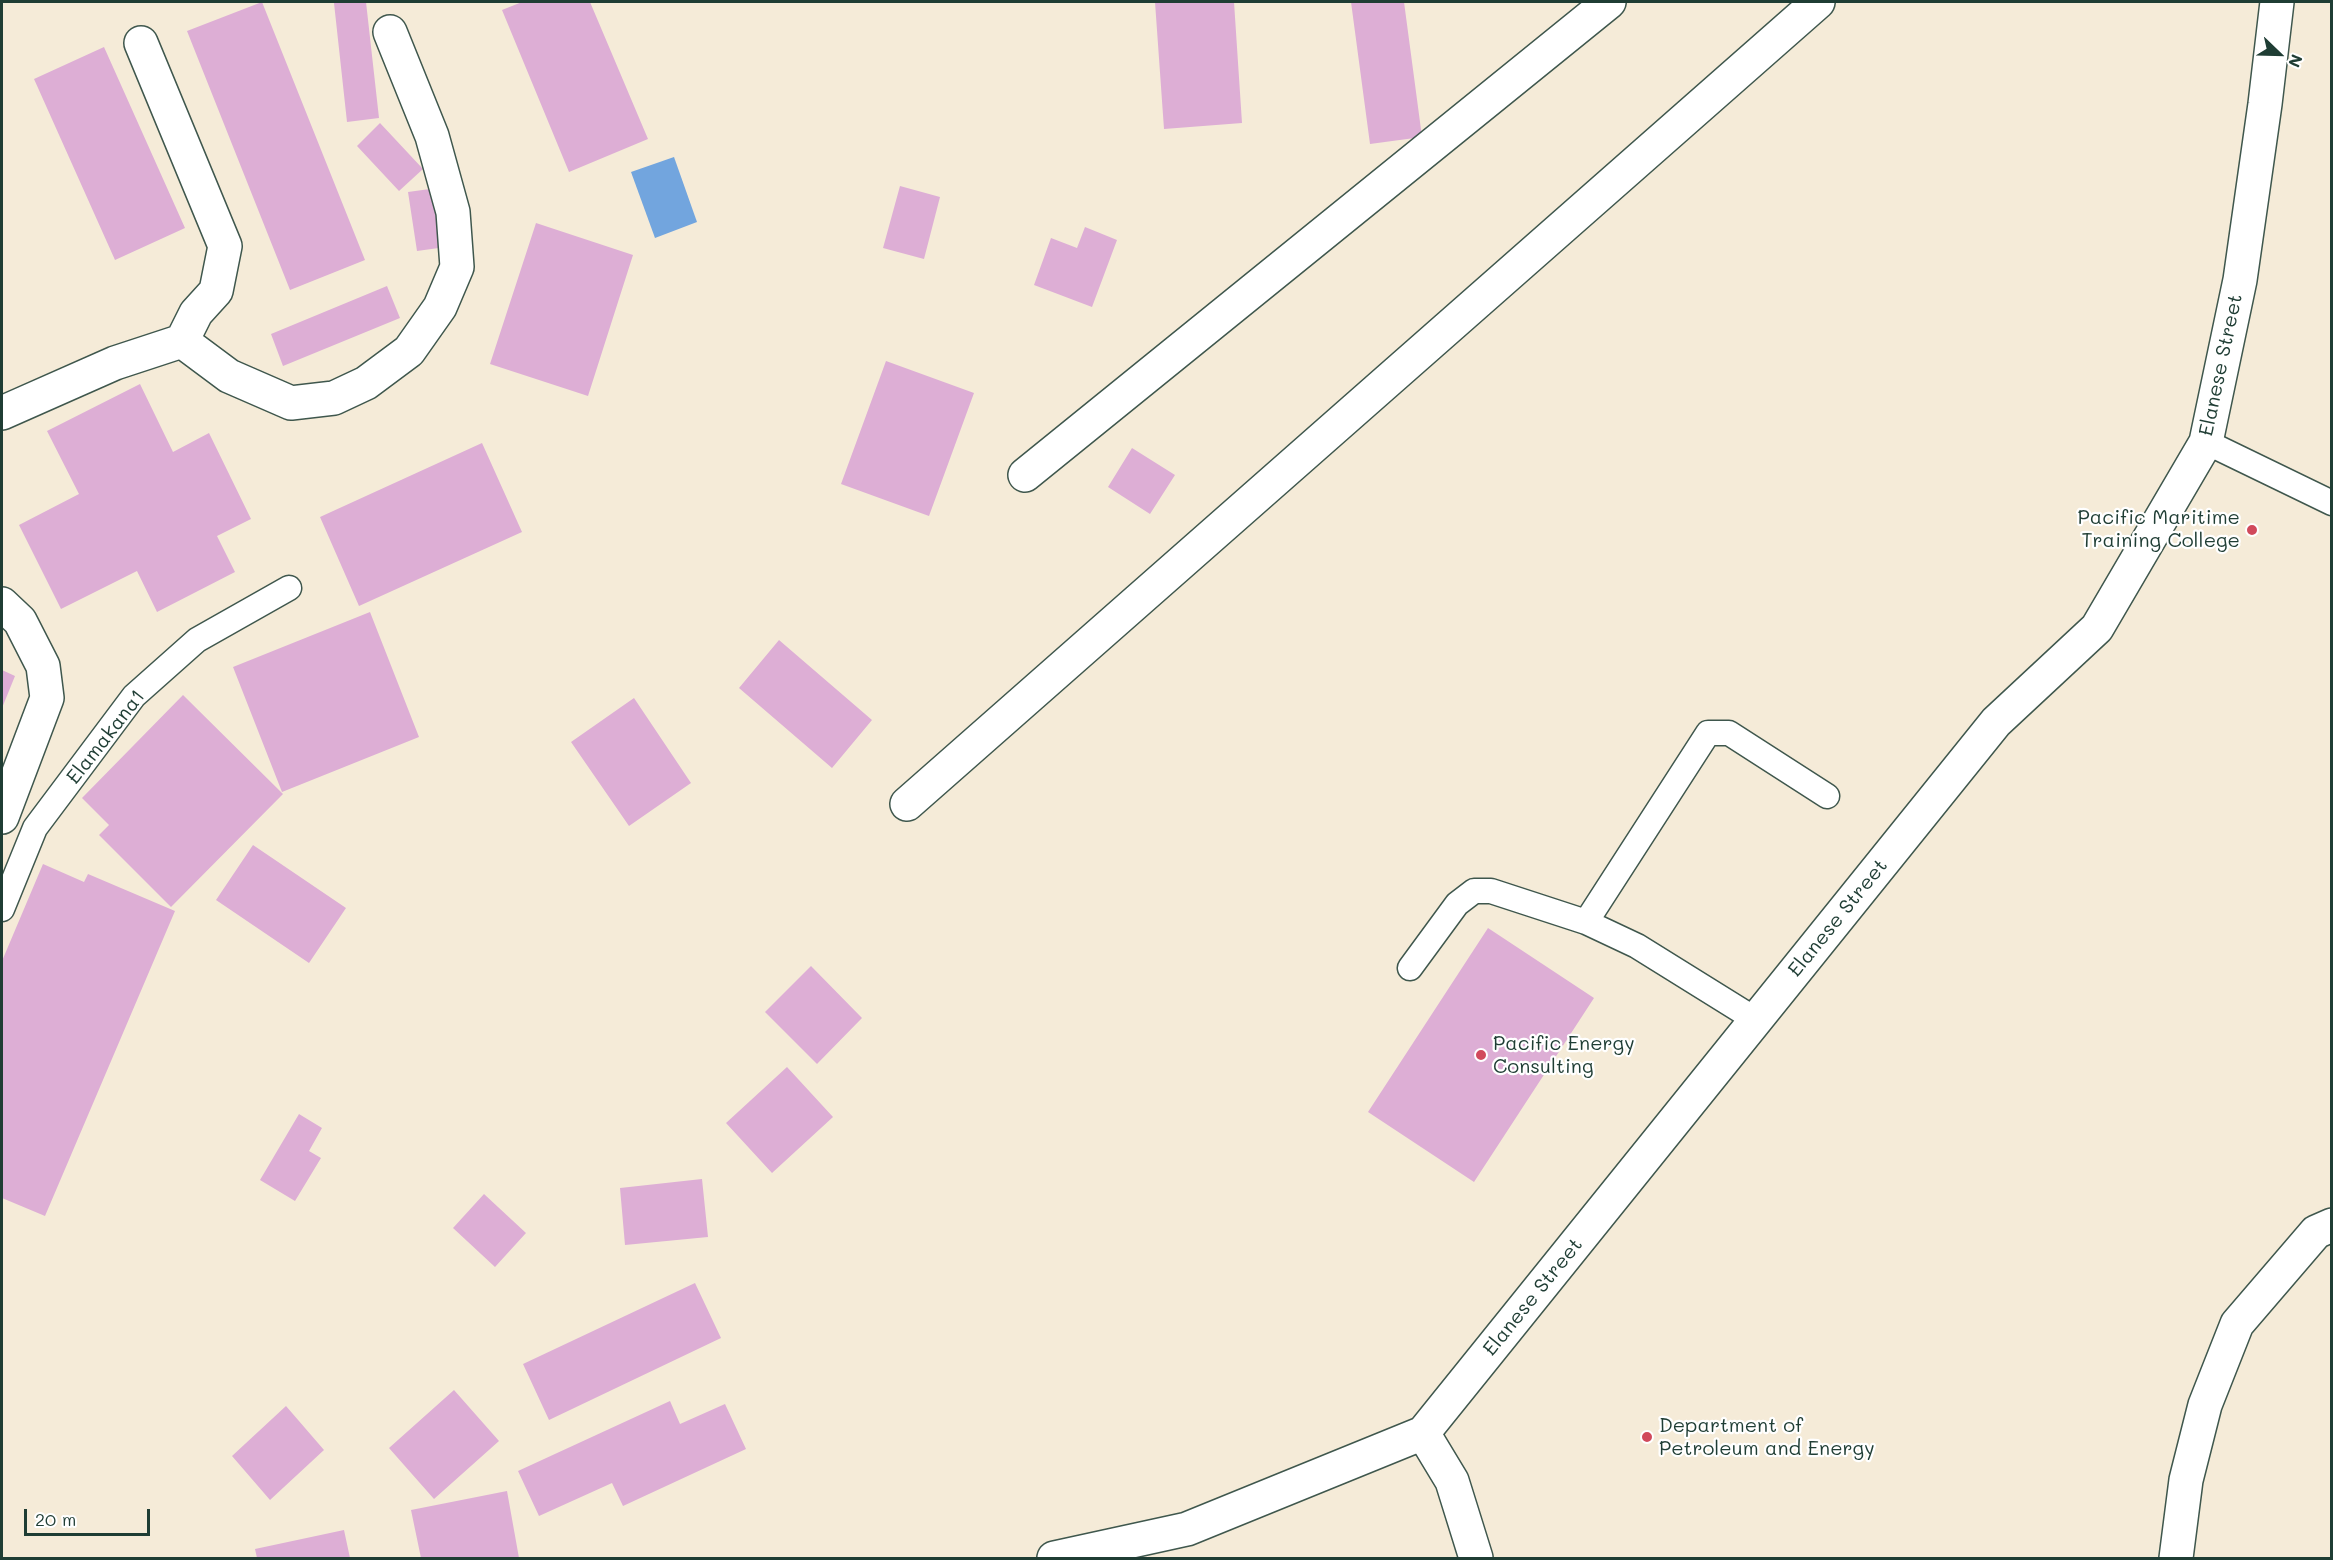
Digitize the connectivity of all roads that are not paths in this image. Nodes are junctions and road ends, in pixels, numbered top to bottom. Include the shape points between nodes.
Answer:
1 (1609, 2) edge
2 (1818, 2) edge
3 (2277, 2) edge
4 (390, 32) dead end
5 (141, 43) dead end
6 (182, 340) junction
7 (2, 413) edge
8 (2206, 442) junction
9 (1025, 475) dead end
10 (2331, 503) edge
11 (289, 588) dead end
12 (2, 604) edge
13 (1827, 796) dead end
14 (907, 804) dead end
15 (2, 816) edge
16 (2, 909) edge
17 (1586, 922) junction
18 (1410, 968) dead end
19 (1756, 1020) junction
20 (2331, 1225) edge
21 (1423, 1433) junction
22 (1054, 1558) edge
23 (1476, 1558) edge
24 (2176, 1558) edge

1 - 9 street
2 - 14 street
3 - 8 street, Elanese Street via 2240,280
4 - 6 street via 432,136 453,212 457,267 440,307 409,351 366,383 334,399 291,403 229,376
5 - 6 street via 225,246 216,291 196,313
6 - 7 street via 115,363
8 - 10 lane
8 - 19 street, Elanese Street via 2097,628 1996,722
11 - 16 lane, Elamakana1 via 197,640 134,696 35,828
12 - 15 street via 20,621 43,666 47,698
13 - 17 lane via 1730,733 1708,733
17 - 18 lane via 1491,891 1474,891 1457,904
17 - 19 lane via 1637,946
19 - 21 street, Elanese Street
20 - 24 street via 2316,1232 2237,1324 2202,1416 2186,1480
21 - 22 street, Elanese Street via 1187,1529
21 - 23 street via 1452,1481

